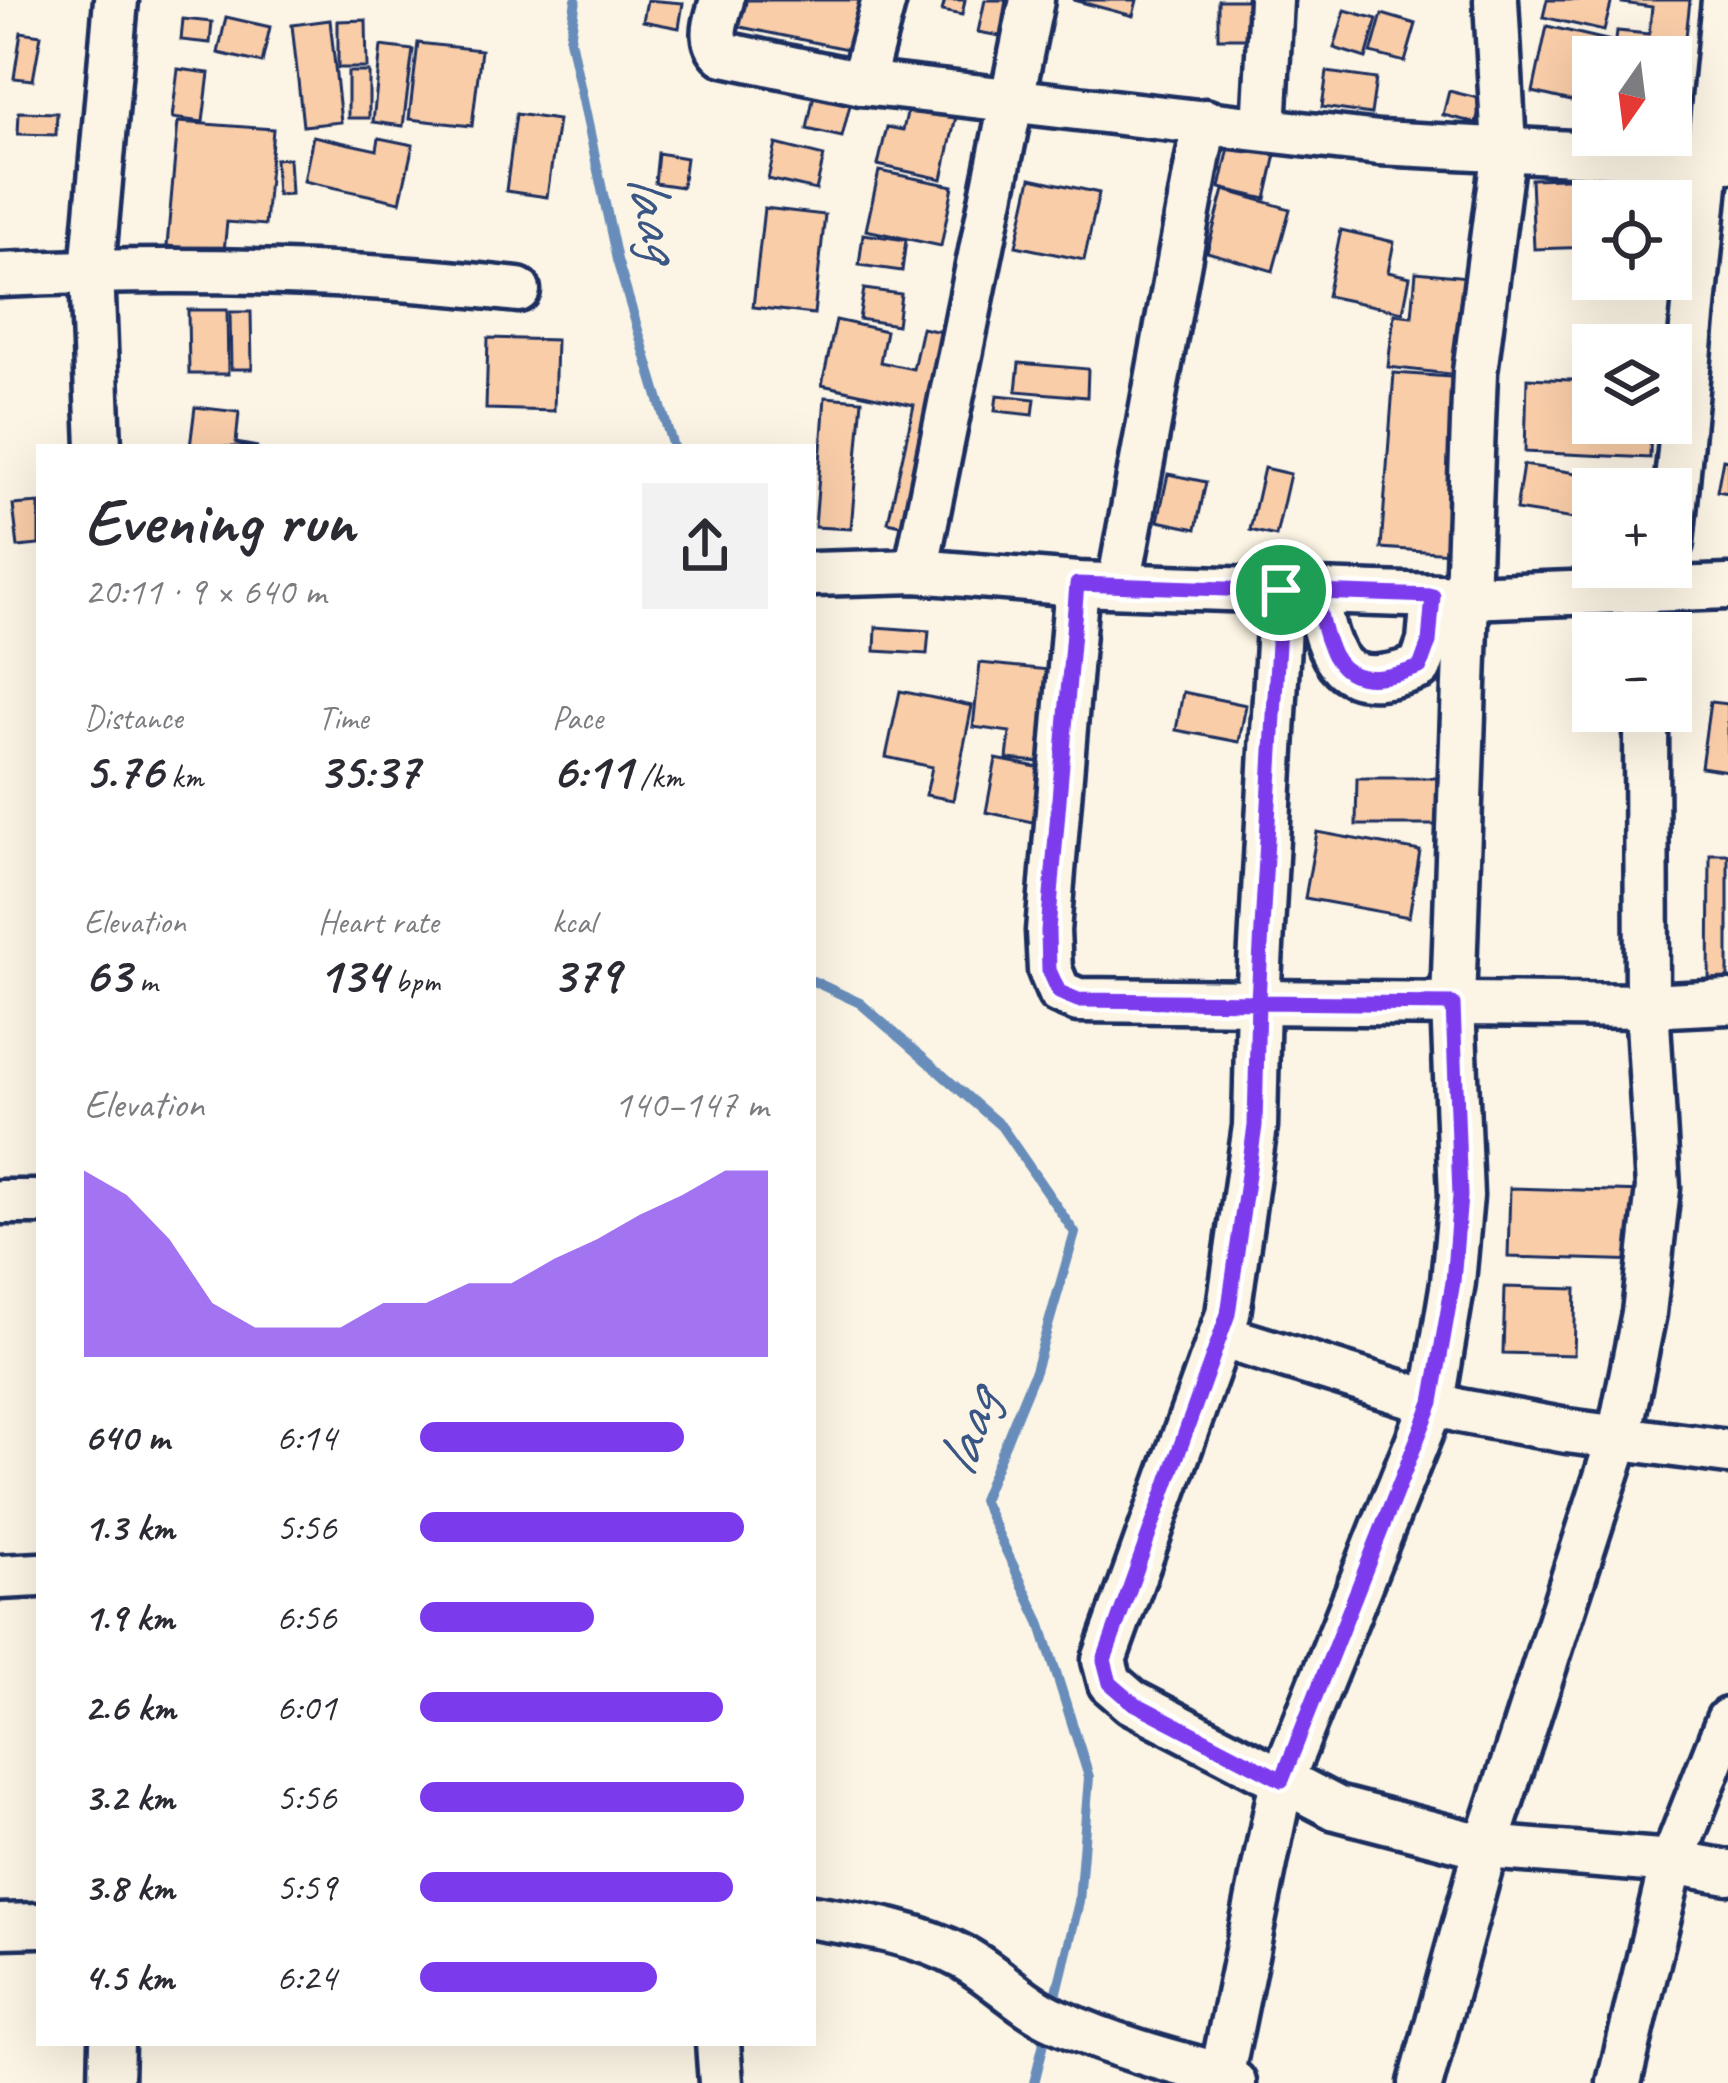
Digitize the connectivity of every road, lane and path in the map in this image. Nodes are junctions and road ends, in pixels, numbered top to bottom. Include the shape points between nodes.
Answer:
1 (116, 0) edge
2 (722, 0) edge
3 (884, 0) edge
4 (1032, 0) edge
5 (1271, 0) edge
6 (1496, 0) edge
7 (1724, 0) edge
8 (862, 83) junction
9 (1012, 98) junction
10 (1205, 121) junction
11 (1264, 128) junction
12 (1504, 148) junction
13 (1718, 160) edge
14 (92, 271) junction
15 (0, 275) edge
16 (518, 290) dead end
17 (99, 444) edge
18 (1680, 468) edge
19 (916, 571) junction
20 (816, 574) edge
21 (1098, 584) junction
22 (1728, 587) edge
23 (1298, 590) junction
24 (1450, 596) junction
25 (1656, 596) edge
26 (1646, 732) edge
27 (1258, 1000) junction
28 (1728, 1002) edge
29 (1453, 1004) junction
30 (1647, 1006) junction
31 (0, 1202) edge
32 (36, 1202) edge
33 (1220, 1336) junction
34 (1432, 1402) junction
35 (1619, 1437) junction
36 (1728, 1452) edge
37 (36, 1575) edge
38 (0, 1577) edge
39 (1728, 1720) edge
40 (1282, 1780) junction
41 (1486, 1847) junction
42 (1672, 1862) junction
43 (1728, 1872) edge
44 (816, 1918) edge
45 (36, 1925) edge
46 (0, 1926) edge
47 (112, 2046) edge
48 (718, 2046) edge
49 (1225, 2080) edge
50 (111, 2083) edge
51 (721, 2083) edge
52 (1421, 2083) edge
53 (1619, 2083) edge

1 - 14 street
2 - 8 street via 713,35 724,54
3 - 8 street
4 - 9 street
5 - 11 street
6 - 12 street
7 - 13 street
8 - 9 street
9 - 10 street
9 - 19 street
10 - 11 street
10 - 21 street
11 - 12 street
12 - 13 street
12 - 24 street
13 - 18 street
14 - 15 street
14 - 16 street via 337,272
14 - 17 street
19 - 20 street
19 - 21 street
21 - 23 street
21 - 27 street via 1049,970 1059,992 1078,1000
22 - 25 street
23 - 24 street
23 - 24 street via 1334,660 1374,679 1420,667
23 - 27 street
24 - 25 street
24 - 29 street
26 - 30 street
27 - 29 street
27 - 33 street via 1255,1126
28 - 30 street
29 - 30 street
29 - 34 street via 1460,1196
30 - 35 street via 1658,1188
31 - 32 street
33 - 34 street
33 - 40 street via 1104,1660 1110,1683 1132,1702
34 - 35 street
34 - 40 street
35 - 36 street
35 - 41 street
37 - 38 street
39 - 42 street
40 - 41 street via 1336,1808
40 - 49 street
41 - 42 street
41 - 52 street
42 - 43 street
42 - 53 street
44 - 49 street via 922,1941 964,1958 1050,2018
45 - 46 street
47 - 50 street
48 - 51 street

